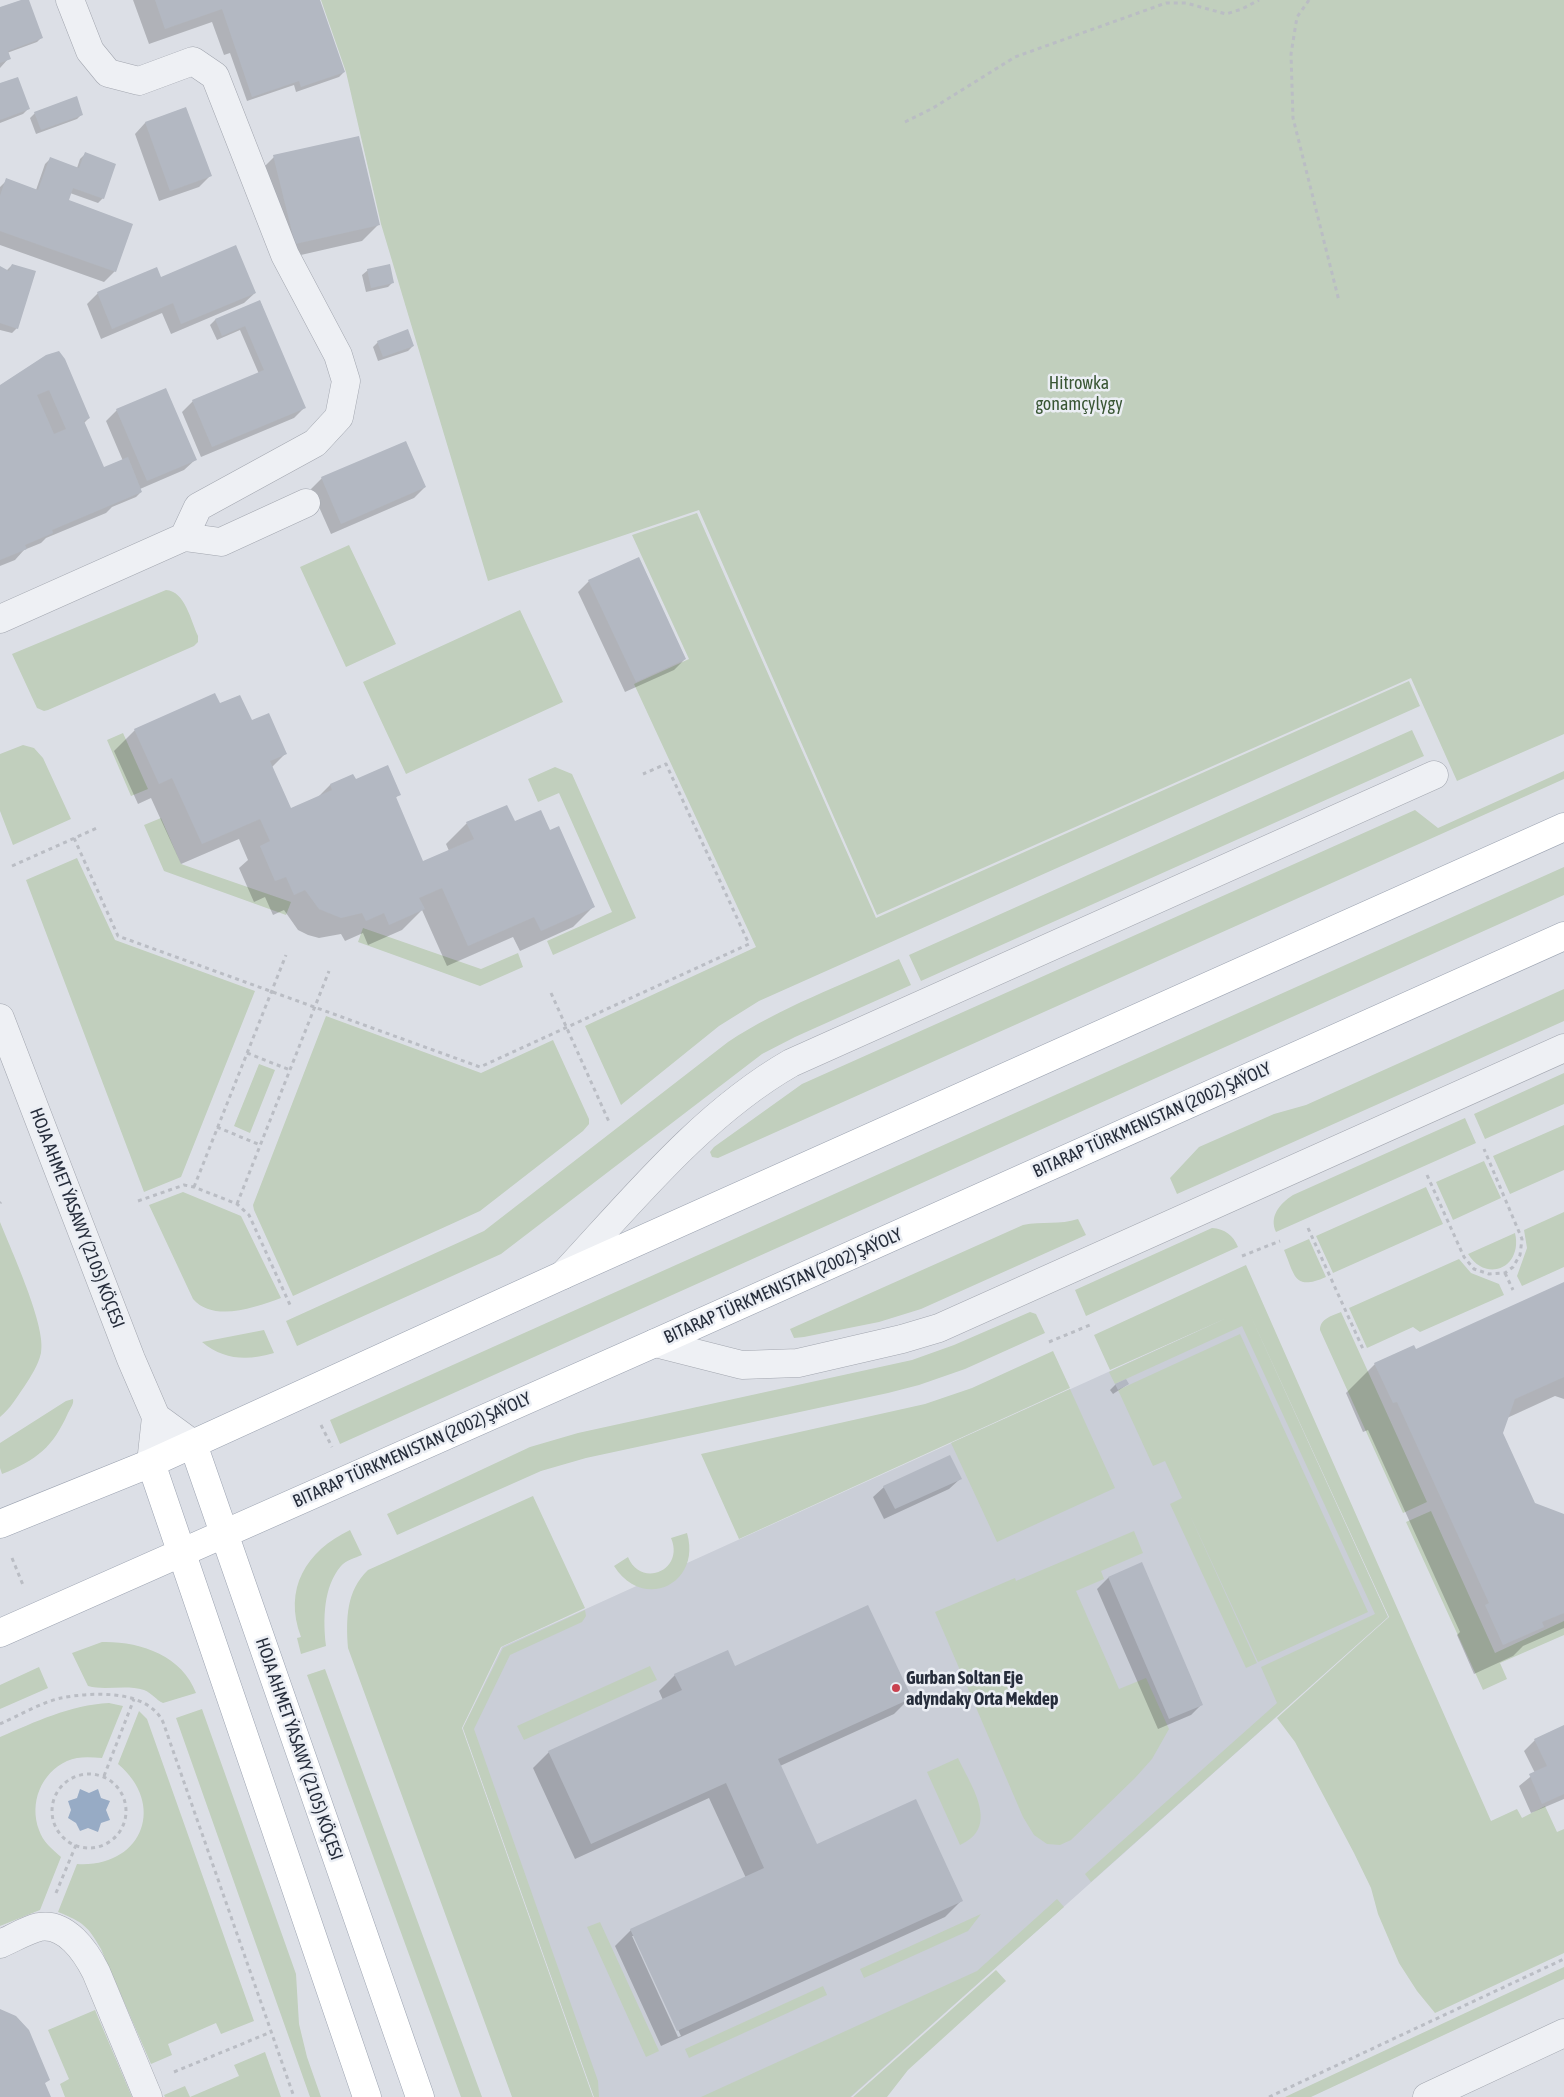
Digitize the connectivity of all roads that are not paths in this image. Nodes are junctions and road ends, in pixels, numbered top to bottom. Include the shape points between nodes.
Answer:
1 (70, 0) edge
2 (306, 503) dead end
3 (184, 537) junction
4 (0, 619) edge
5 (1434, 775) dead end
6 (1564, 827) edge
7 (1564, 936) edge
8 (0, 1018) edge
9 (1564, 1048) edge
10 (563, 1275) junction
11 (655, 1343) junction
12 (156, 1417) junction
13 (192, 1444) junction
14 (151, 1463) junction
15 (0, 1524) edge
16 (224, 1534) junction
17 (182, 1552) junction
18 (0, 1633) edge
19 (0, 1944) edge
20 (1564, 2033) edge
21 (145, 2091) edge
22 (367, 2097) edge
23 (420, 2097) edge
24 (1427, 2097) edge

1 - 3 street via 90,51 108,73 139,81 193,61 215,76 285,255 338,355 346,381 338,417 315,443 198,508
2 - 3 street via 221,542
3 - 4 street
5 - 10 street via 772,1074 694,1134
6 - 10 main road
7 - 11 main road, BITARAP TÜRKMENISTAN (2002) ŞAÝOLY
8 - 12 street, HOJA AHMET ÝASAWY (2105) KÖÇESI
9 - 11 street via 939,1328 798,1363 742,1365
10 - 13 main road
11 - 16 main road, BITARAP TÜRKMENISTAN (2002) ŞAÝOLY
12 - 13 street, HOJA AHMET ÝASAWY (2105) KÖÇESI
12 - 14 street, HOJA AHMET ÝASAWY (2105) KÖÇESI
13 - 14 main road
13 - 16 main road, HOJA AHMET ÝASAWY (2105) KÖÇESI
14 - 15 main road
14 - 17 main road, HOJA AHMET ÝASAWY (2105) KÖÇESI
16 - 17 main road, BITARAP TÜRKMENISTAN (2002) ŞAÝOLY
16 - 23 main road, HOJA AHMET ÝASAWY (2105) KÖÇESI
17 - 18 main road, BITARAP TÜRKMENISTAN (2002) ŞAÝOLY
17 - 22 main road, HOJA AHMET ÝASAWY (2105) KÖÇESI
19 - 21 street via 39,1927 63,1932 76,1942 87,1954
20 - 24 street

